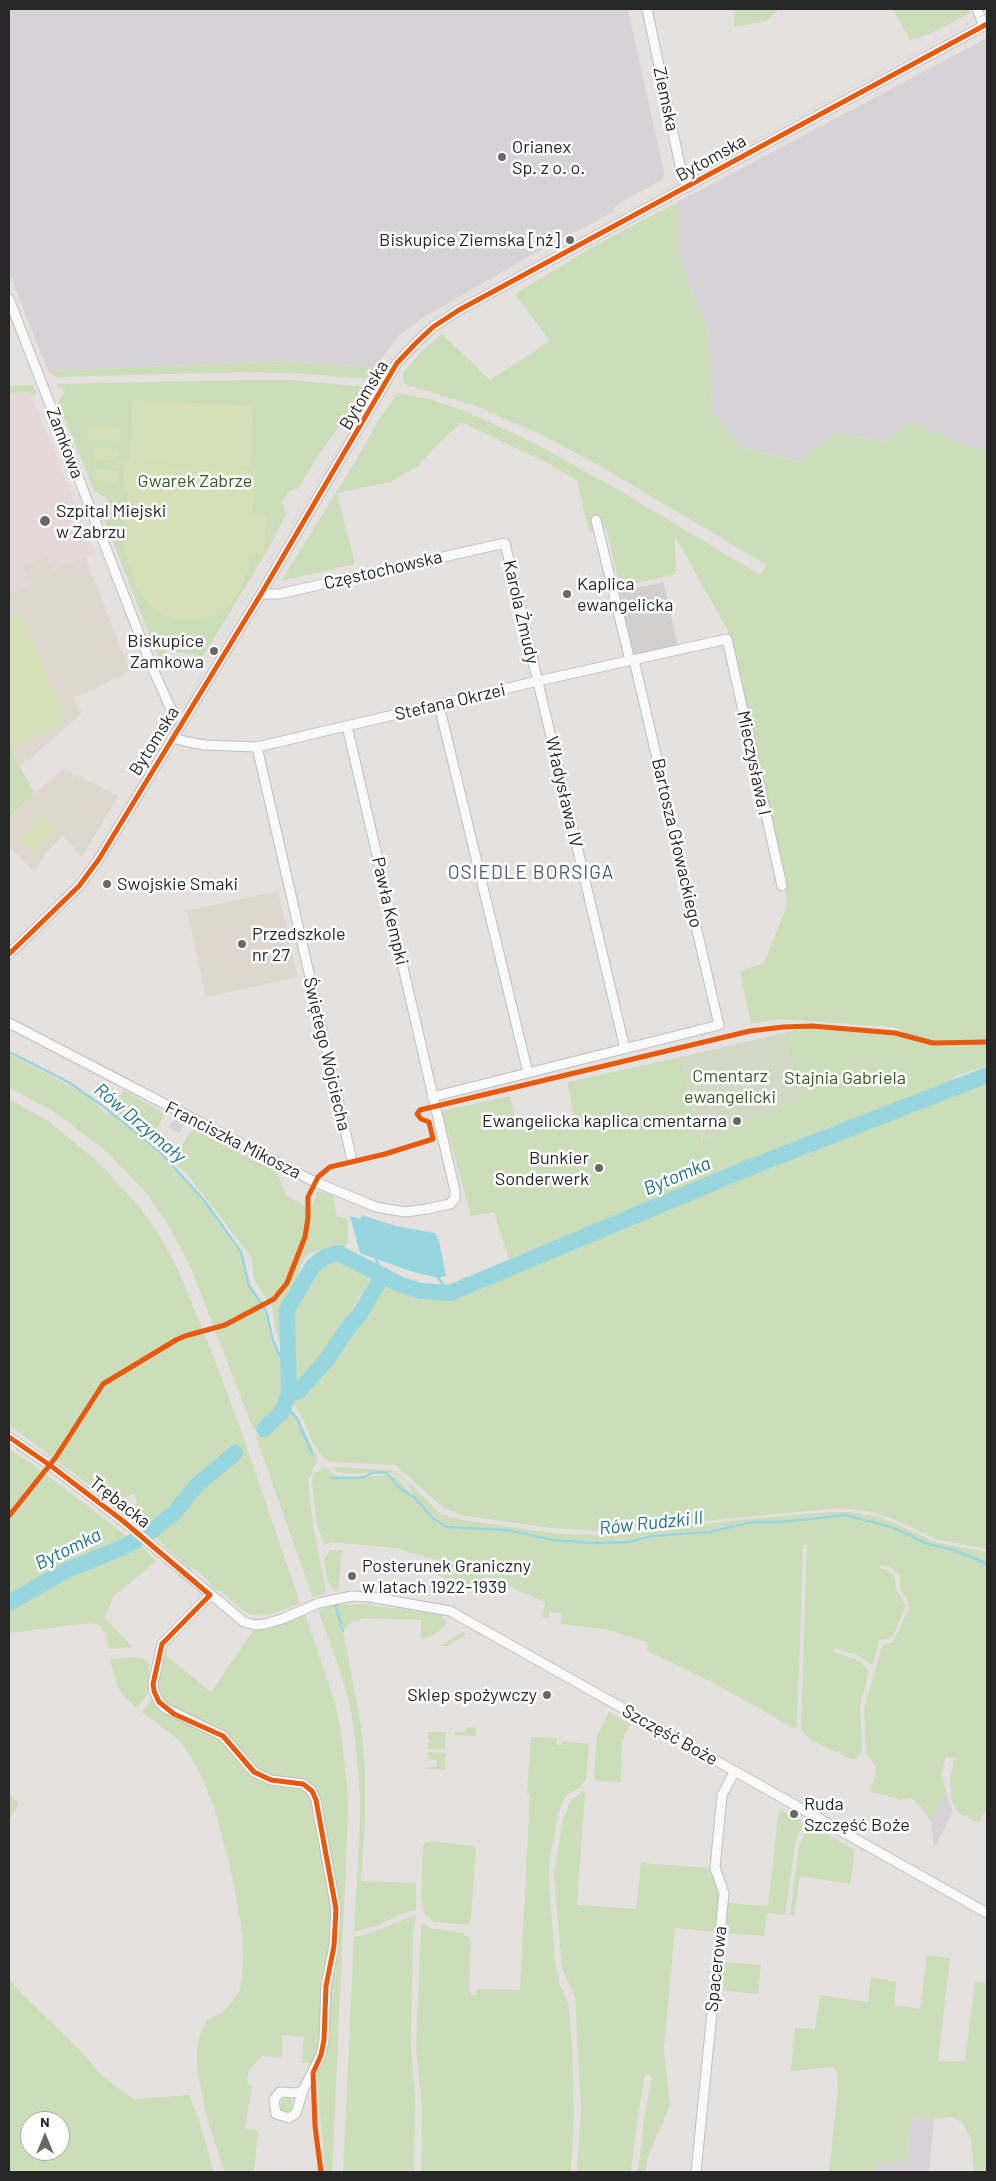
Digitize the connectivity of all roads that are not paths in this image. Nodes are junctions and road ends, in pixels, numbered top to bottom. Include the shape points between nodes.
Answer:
1 (647, 9) edge
2 (977, 9) edge
3 (986, 25) edge
4 (688, 187) junction
5 (9, 299) edge
6 (596, 520) dead end
7 (505, 543) joint
8 (262, 594) junction
9 (727, 639) joint
10 (632, 661) junction
11 (538, 681) junction
12 (440, 705) junction
13 (183, 720) junction
14 (347, 726) junction
15 (172, 738) junction
16 (257, 747) junction
17 (782, 886) dead end
18 (9, 954) edge
19 (9, 1023) edge
20 (625, 1049) junction
21 (528, 1073) junction
22 (432, 1097) junction
23 (351, 1156) dead end
24 (9, 1437) edge
25 (210, 1595) junction
26 (341, 1598) joint
27 (735, 1771) junction
28 (987, 1913) edge
29 (303, 2090) dead end
30 (696, 2172) edge

1 - 4 street, Ziemska via 682,175
2 - 3 street
3 - 4 street, Bytomska
4 - 8 street, Bytomska via 459,310 416,343 389,376
5 - 13 street, Zamkowa via 156,676 171,709
6 - 10 street, Bartosza Głowackiego
7 - 8 street, Częstochowska via 279,594
7 - 11 street, Karola Żmudy
8 - 13 street, Bytomska
9 - 10 street, Stefana Okrzei
9 - 17 street, Mieczysława I
10 - 11 street, Stefana Okrzei
10 - 20 street, Bartosza Głowackiego via 719,1025
11 - 12 street, Stefana Okrzei
11 - 20 street, Władysława IV
12 - 14 street, Stefana Okrzei
12 - 21 street
13 - 15 street, Bytomska
14 - 16 street, Stefana Okrzei
14 - 22 street, Pawła Kempki
15 - 16 street, Stefana Okrzei via 206,745
15 - 18 street, Bytomska via 85,879
16 - 23 street, Świętego Wojciecha
19 - 22 street, Franciszka Mikosza via 313,1181 376,1207 405,1212 427,1210 450,1204 455,1198
20 - 21 street
21 - 22 street
24 - 25 street, Trębacka via 123,1522
25 - 26 street, Trębacka via 240,1619 255,1625
25 - 29 street via 162,1644 154,1691 159,1702 170,1711 223,1736 254,1772 271,1780 303,1784 316,1800 335,1897 335,1935 326,1986 321,2056
26 - 27 street, Szczęść Boże via 370,1597 439,1608 456,1614
27 - 28 street, Szczęść Boże
27 - 30 street, Spacerowa via 722,1795 715,1868 724,1893

